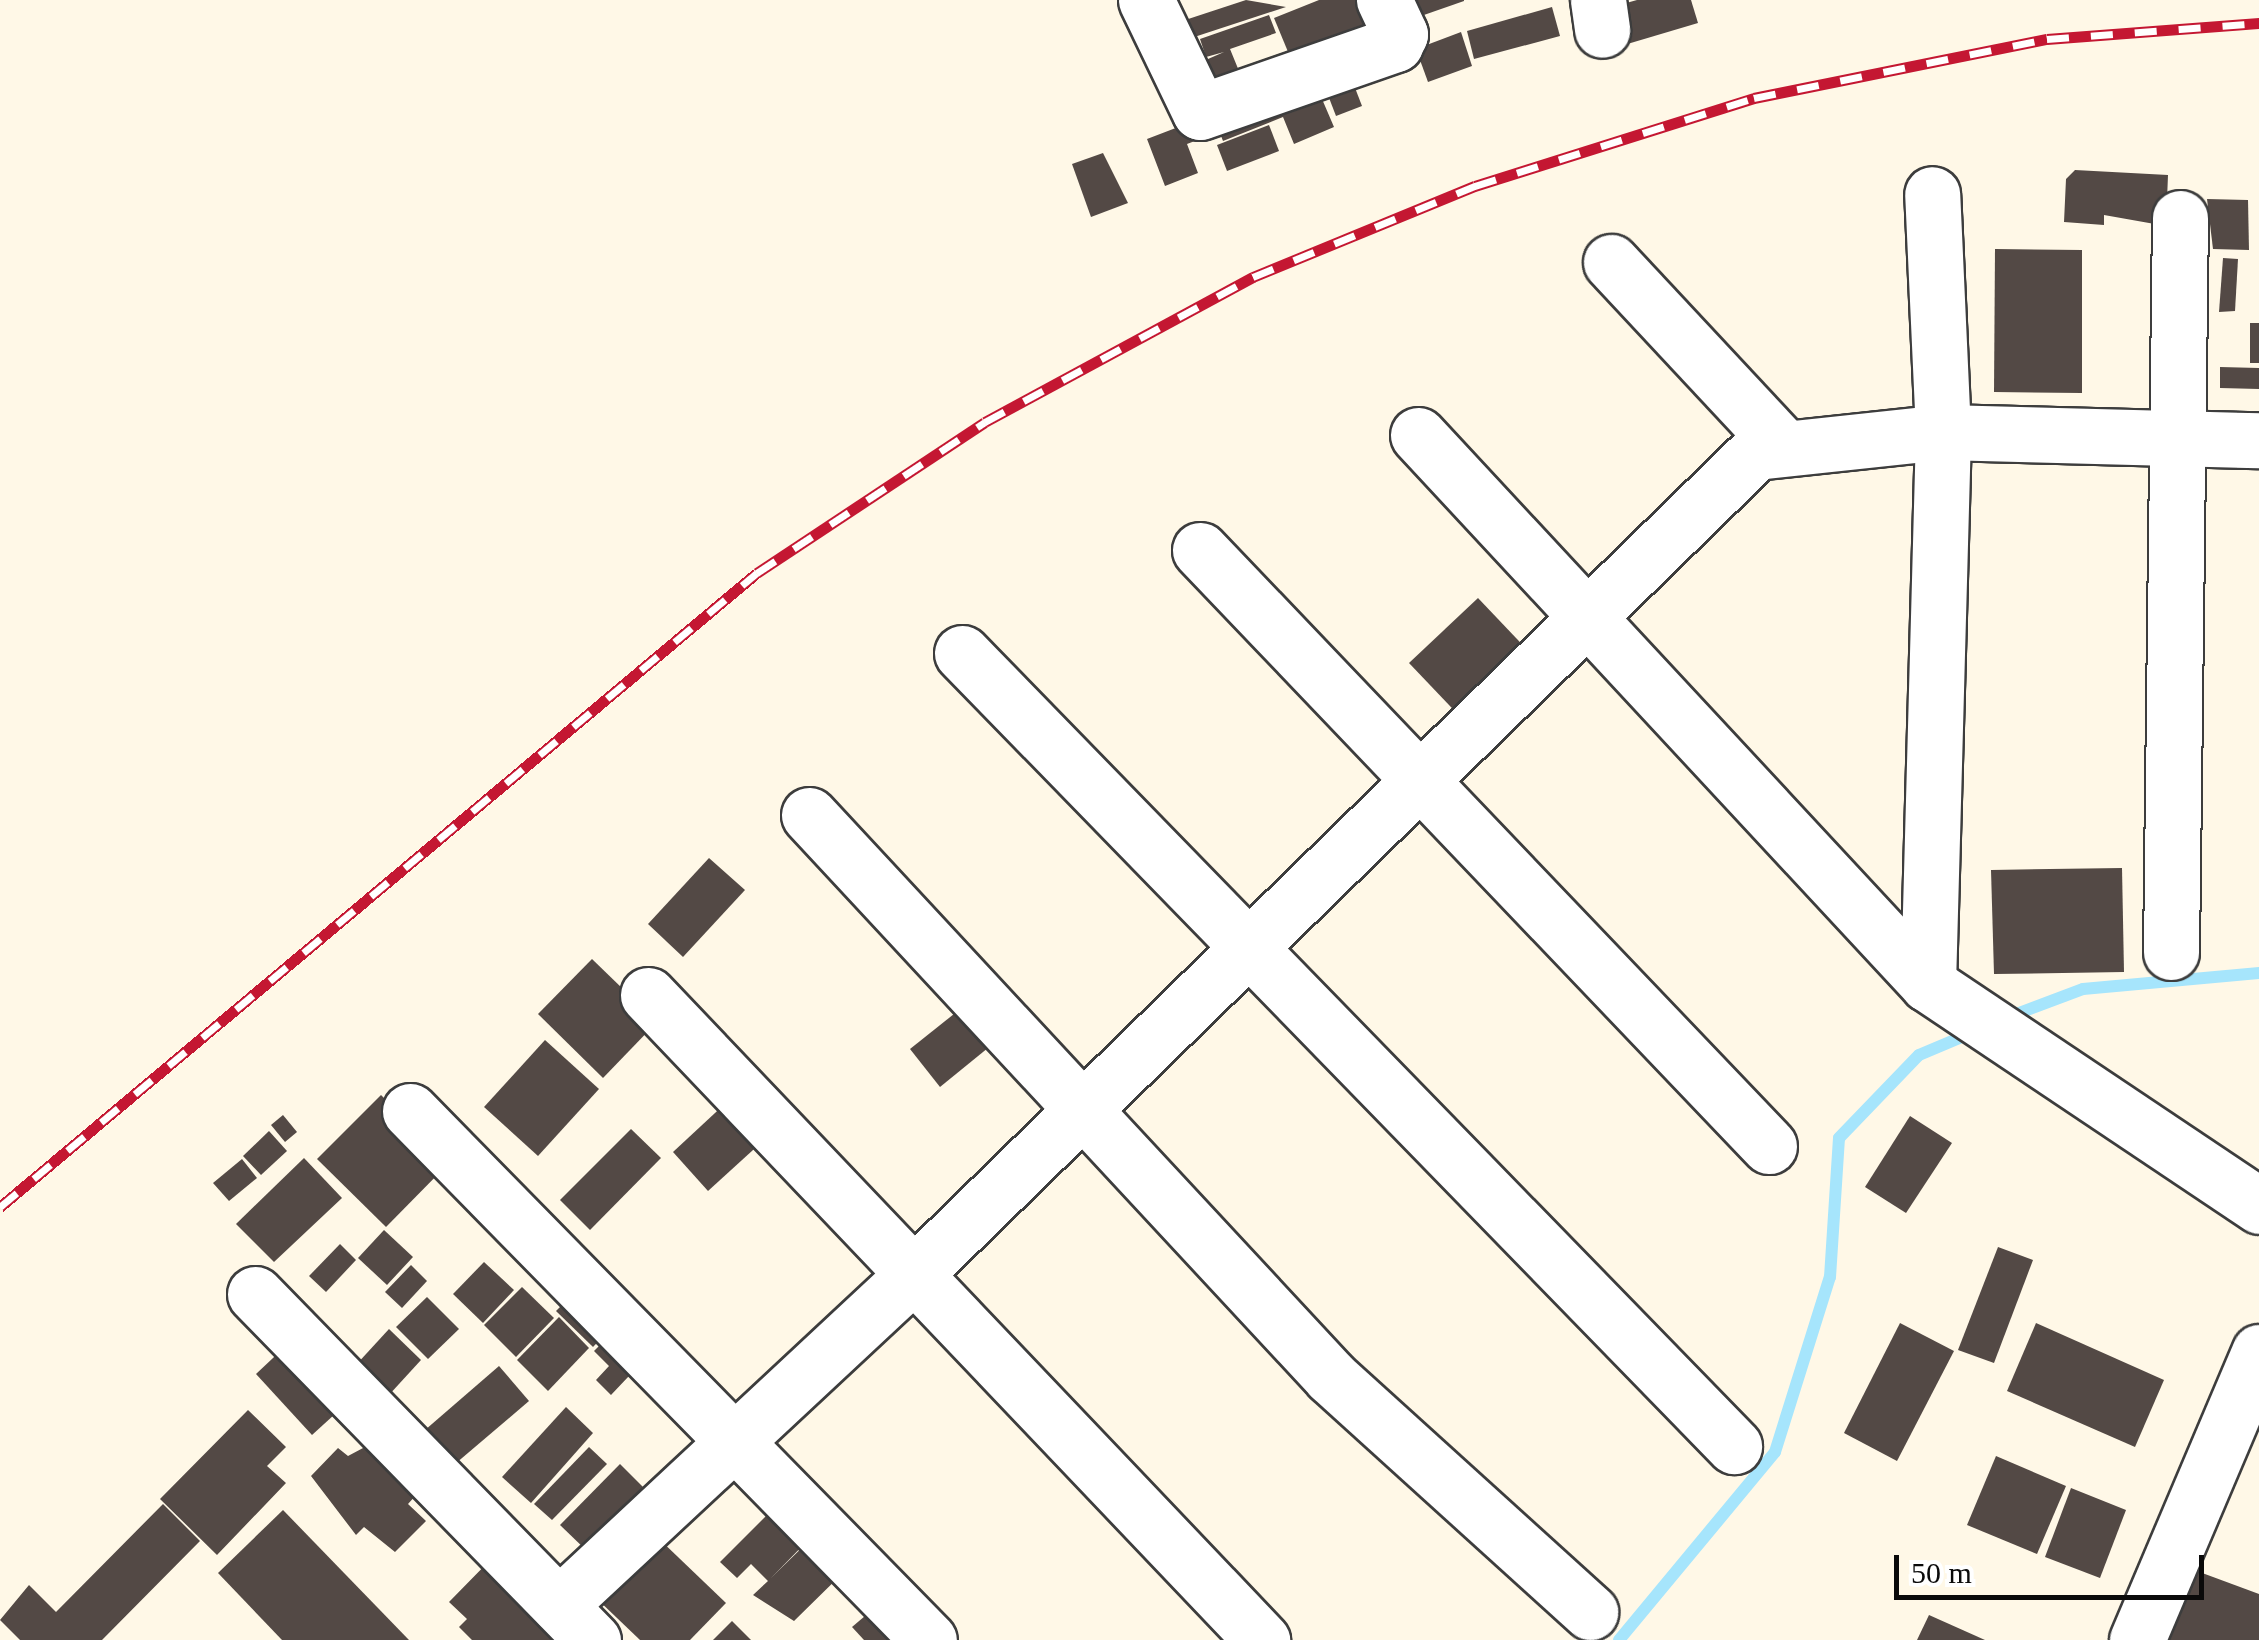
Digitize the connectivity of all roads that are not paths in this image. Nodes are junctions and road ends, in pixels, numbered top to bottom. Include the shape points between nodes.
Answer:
1 (1146, 0) edge
2 (1384, 0) edge
3 (1932, 194) dead end
4 (2180, 218) dead end
5 (1611, 262) dead end
6 (1943, 432) junction
7 (1418, 435) dead end
8 (2179, 438) junction
9 (2259, 440) edge
10 (1780, 444) junction
11 (1200, 550) dead end
12 (1590, 617) junction
13 (962, 653) dead end
14 (1424, 779) junction
15 (810, 816) dead end
16 (1246, 952) junction
17 (2171, 952) dead end
18 (1928, 984) junction
19 (648, 995) dead end
20 (410, 1110) dead end
21 (1079, 1114) junction
22 (1769, 1146) dead end
23 (2259, 1206) edge
24 (912, 1276) junction
25 (255, 1294) dead end
26 (2259, 1352) edge
27 (738, 1442) junction
28 (1734, 1446) dead end
29 (1590, 1612) dead end
30 (576, 1622) edge
31 (929, 1640) edge
32 (1262, 1640) edge
33 (2137, 1640) edge

1 - 2 street via 1200,112 1395,44 1400,34
3 - 6 street
4 - 8 street
5 - 10 street
6 - 8 street
6 - 10 street
6 - 18 street
7 - 12 street
8 - 9 street
8 - 17 street
10 - 12 street via 1733,468
11 - 14 street
12 - 14 street
12 - 18 street
13 - 16 street
14 - 16 street
14 - 22 street
15 - 21 street
16 - 21 street
16 - 28 street
18 - 23 street
19 - 24 street
20 - 27 street
21 - 24 street
21 - 29 street via 1331,1377
24 - 27 street
24 - 32 street
25 - 30 street
26 - 33 street
27 - 30 street
27 - 31 street

